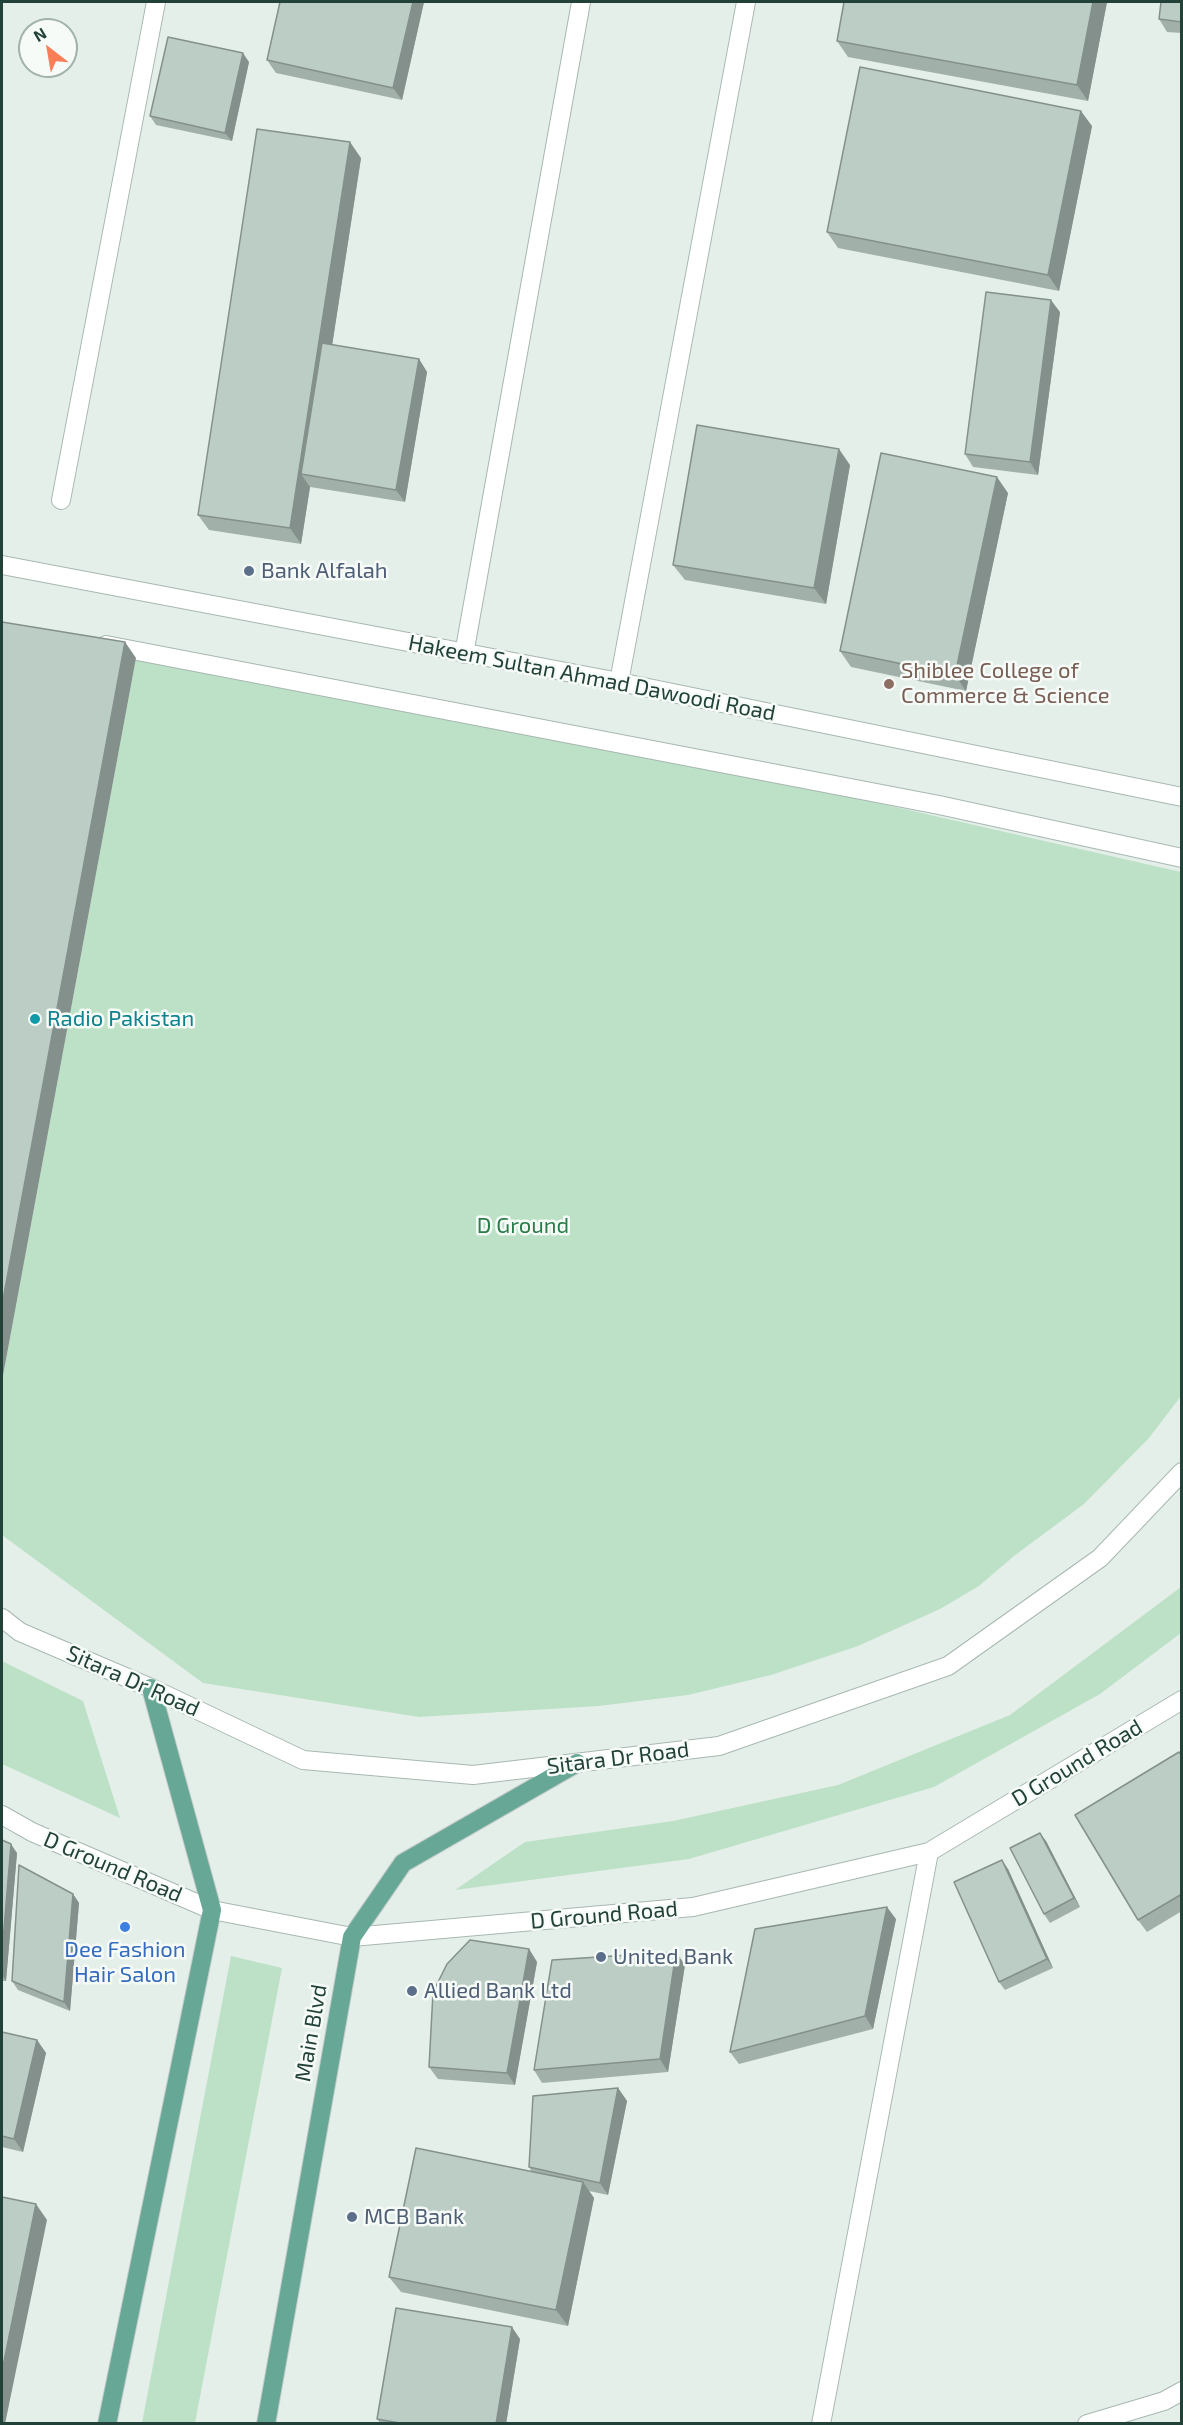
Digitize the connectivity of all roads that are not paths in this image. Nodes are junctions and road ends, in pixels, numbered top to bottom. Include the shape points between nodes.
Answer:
1 (156, 2) edge
2 (581, 2) edge
3 (746, 2) edge
4 (61, 500) dead end
5 (2, 565) edge
6 (94, 643) edge
7 (464, 654) junction
8 (619, 682) junction
9 (1182, 797) edge
10 (1182, 858) edge
11 (1182, 1472) edge
12 (2, 1618) edge
13 (151, 1688) junction
14 (1182, 1700) edge
15 (577, 1763) junction
16 (2, 1815) edge
17 (928, 1852) junction
18 (212, 1910) junction
19 (352, 1937) junction
20 (1182, 2391) edge
21 (107, 2424) edge
22 (266, 2424) edge
23 (820, 2424) edge
24 (1087, 2424) edge

1 - 4 street
2 - 7 street
3 - 8 street
5 - 7 street, Hakeem Sultan Ahmad Dawoodi Road
6 - 10 street via 927,803
7 - 8 street, Hakeem Sultan Ahmad Dawoodi Road
8 - 9 street, Hakeem Sultan Ahmad Dawoodi Road
11 - 15 street, Sitara Dr Road via 1100,1558 948,1666 719,1746
12 - 13 street, Sitara Dr Road via 20,1632
13 - 15 street, Sitara Dr Road via 303,1760 473,1775
13 - 18 main road
14 - 17 street, D Ground Road
15 - 19 main road, Main Blvd via 403,1863
16 - 18 street, D Ground Road via 32,1832
17 - 19 street, D Ground Road via 693,1907
17 - 23 street
18 - 19 street, D Ground Road
18 - 21 main road
19 - 22 main road, Main Blvd
20 - 24 street via 1164,2401

